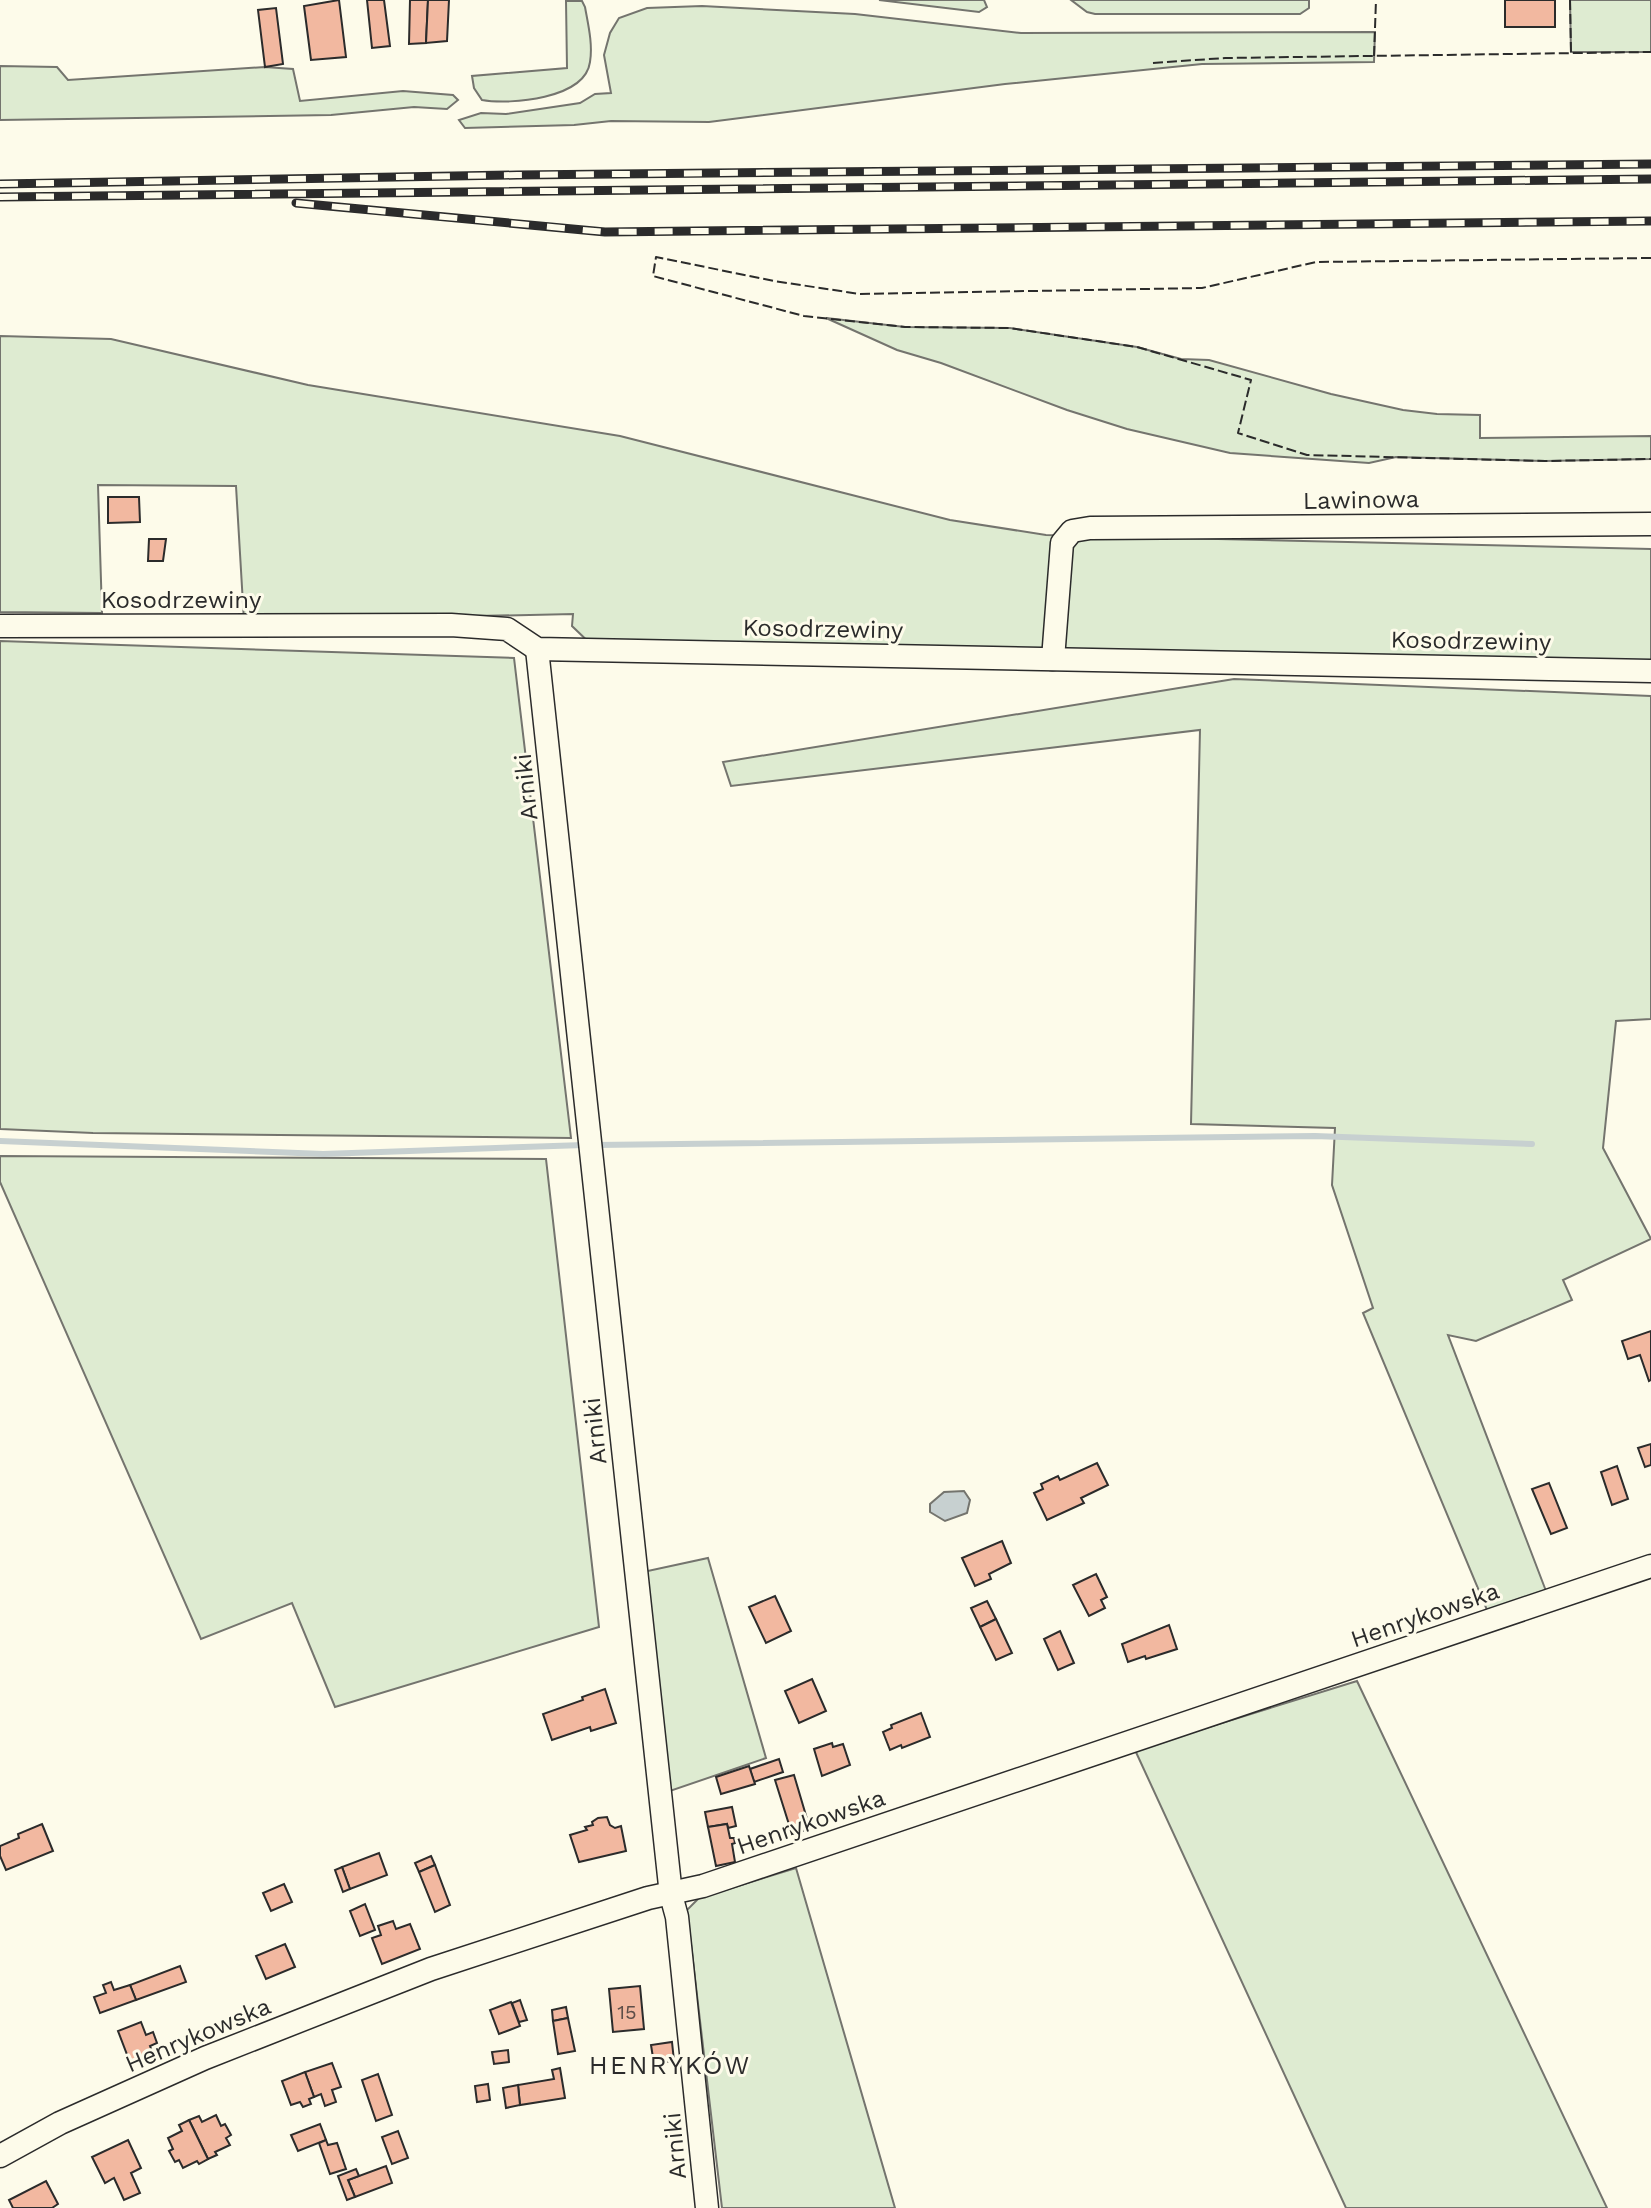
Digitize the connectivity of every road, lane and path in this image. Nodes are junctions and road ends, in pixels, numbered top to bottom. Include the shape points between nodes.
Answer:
1 (1651, 524) edge
2 (0, 626) edge
3 (537, 649) junction
4 (1053, 659) junction
5 (1651, 671) edge
6 (1651, 1566) edge
7 (671, 1895) junction
8 (0, 2156) edge
9 (707, 2208) edge

1 - 4 street, Lawinowa via 1072,531 1062,543
2 - 3 street, Kosodrzewiny via 451,625 507,629
3 - 4 street, Kosodrzewiny
3 - 7 street, Arniki
4 - 5 street, Kosodrzewiny
6 - 7 street, Henrykowska
7 - 8 street, Henrykowska via 431,1969 205,2058
7 - 9 street, Arniki

